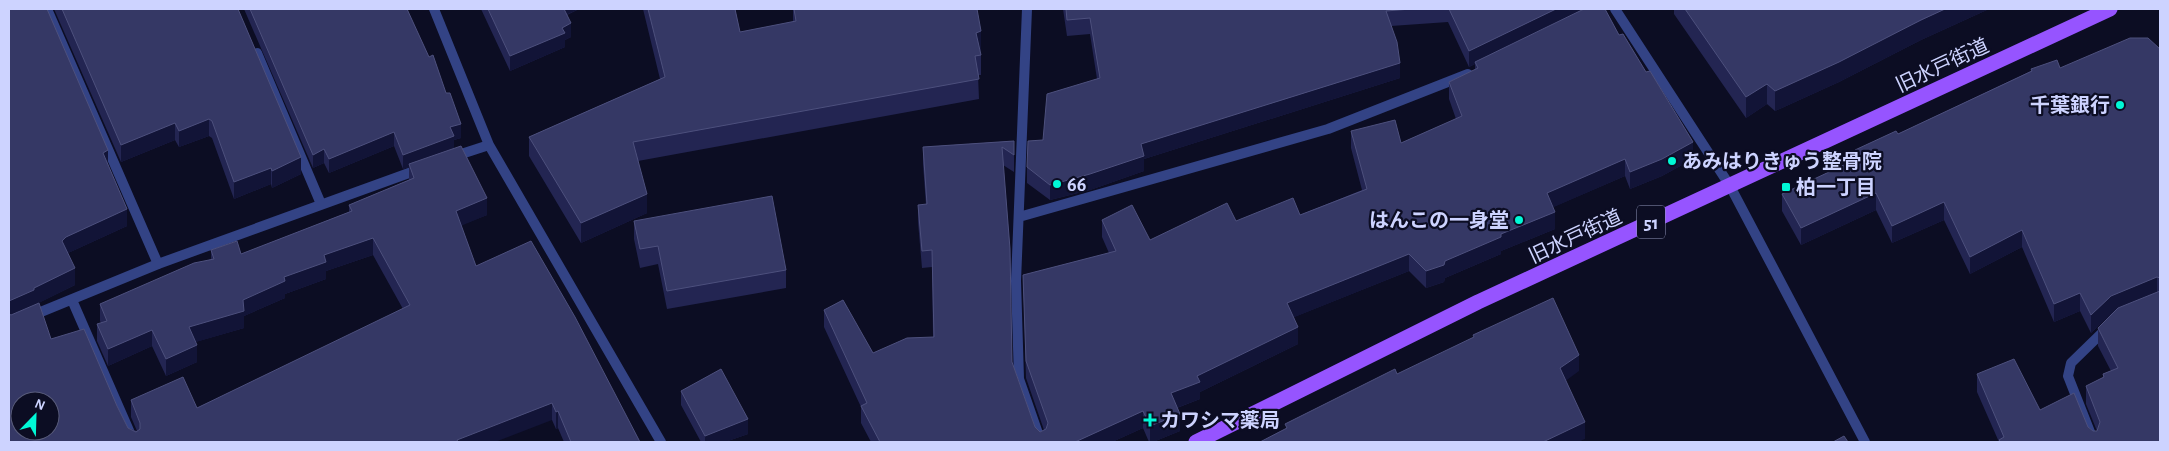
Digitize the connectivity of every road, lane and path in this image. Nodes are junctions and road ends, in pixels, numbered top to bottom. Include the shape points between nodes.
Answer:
1 (47, 9) edge
2 (434, 9) edge
3 (1027, 9) edge
4 (1615, 9) edge
5 (2110, 9) edge
6 (253, 44) edge
7 (1478, 70) edge
8 (489, 144) junction
9 (1730, 186) junction
10 (321, 204) junction
11 (1019, 217) junction
12 (158, 264) junction
13 (72, 300) junction
14 (2114, 320) edge
15 (9, 325) edge
16 (134, 442) edge
17 (661, 442) edge
18 (1041, 442) edge
19 (1196, 442) edge
20 (1866, 442) edge
21 (2094, 442) edge

1 - 12 street
2 - 8 street
3 - 11 street
4 - 9 street
5 - 9 main road, 旧水戸街道 / 51
6 - 10 street
7 - 11 street via 1328,129
8 - 10 street
8 - 17 street
9 - 19 main road, 旧水戸街道 / 51 via 1478,302
9 - 20 street
10 - 12 street
11 - 18 street via 1016,281 1019,379
12 - 13 street
13 - 15 street
13 - 16 street
14 - 21 street via 2070,363 2068,376

